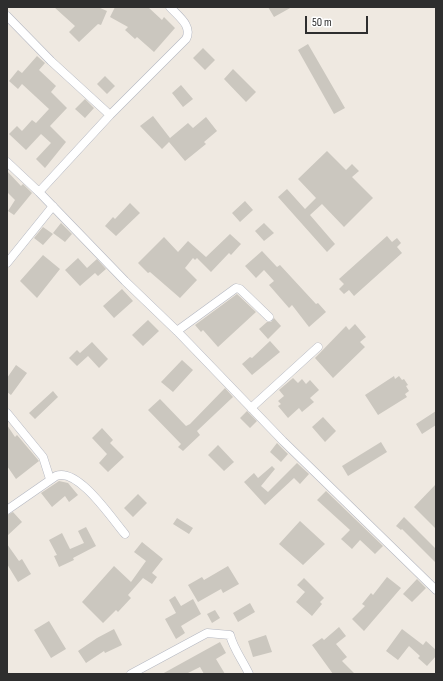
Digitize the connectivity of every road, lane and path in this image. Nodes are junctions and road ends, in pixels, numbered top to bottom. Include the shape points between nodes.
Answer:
1 (170, 7) edge
2 (7, 16) edge
3 (110, 115) junction
4 (7, 162) edge
5 (40, 192) junction
6 (53, 206) junction
7 (7, 263) edge
8 (269, 317) dead end
9 (177, 331) junction
10 (318, 347) dead end
11 (251, 408) junction
12 (7, 413) edge
13 (50, 479) junction
14 (7, 510) edge
15 (125, 534) dead end
16 (436, 590) edge
17 (131, 674) edge
18 (249, 674) edge

1 - 3 street via 187,26 186,39
2 - 3 street
3 - 5 street
4 - 5 street
5 - 6 street
6 - 7 street
6 - 9 street
8 - 9 street via 236,288
9 - 11 street
10 - 11 street
11 - 16 street
12 - 13 street via 43,457
13 - 14 street
13 - 15 street via 61,473 72,476 91,492
17 - 18 street via 207,633 230,635

